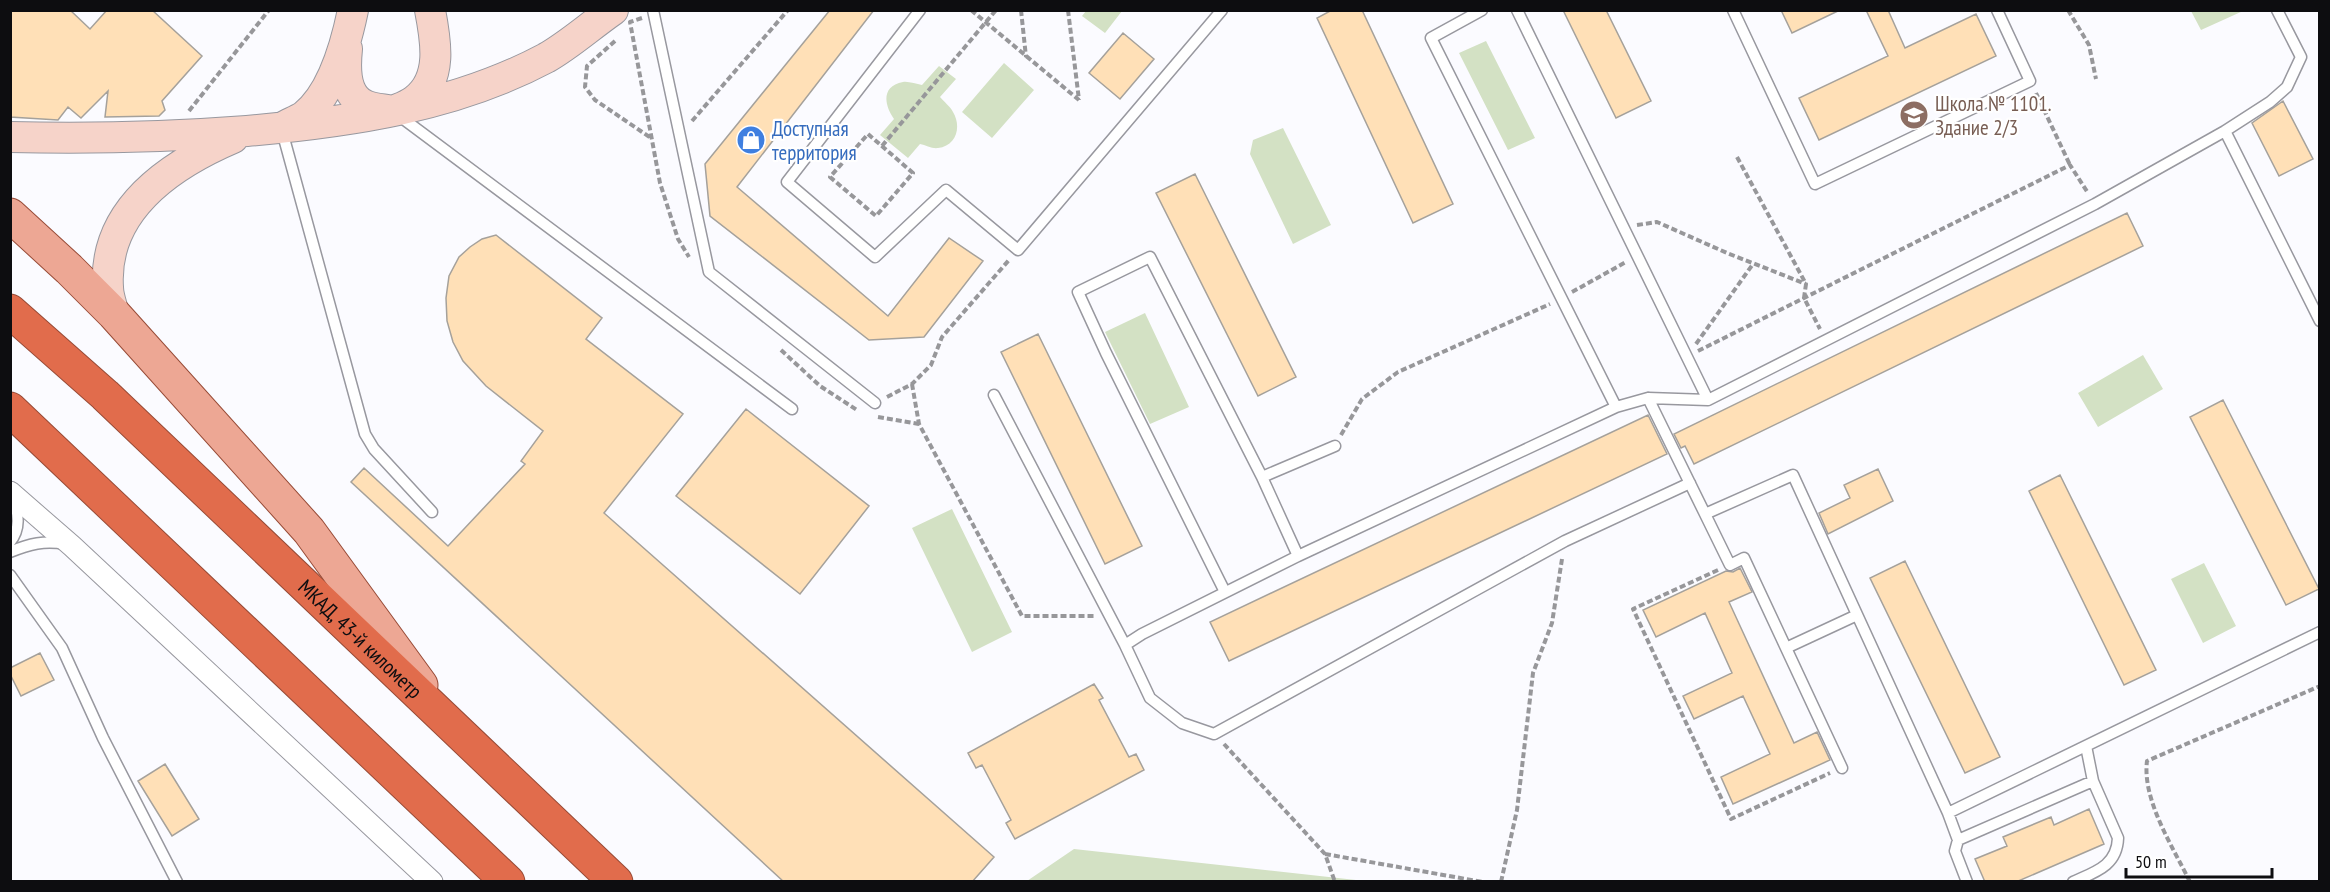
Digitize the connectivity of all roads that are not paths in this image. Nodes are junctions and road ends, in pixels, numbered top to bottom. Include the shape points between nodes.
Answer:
1 (430, 10) edge
2 (920, 10) edge
3 (1222, 10) edge
4 (1482, 10) edge
5 (1517, 10) edge
6 (1733, 10) edge
7 (1997, 10) edge
8 (2277, 10) edge
9 (654, 12) edge
10 (622, 18) edge
11 (351, 20) edge
12 (393, 111) junction
13 (281, 128) junction
14 (2225, 131) junction
15 (10, 137) edge
16 (10, 215) edge
17 (10, 311) edge
18 (114, 314) junction
19 (2319, 321) edge
20 (994, 395) dead end
21 (1648, 398) junction
22 (1708, 400) junction
23 (875, 403) road end
24 (1616, 407) junction
25 (10, 409) edge
26 (792, 409) dead end
27 (1335, 446) road end
28 (1262, 477) junction
29 (1690, 483) junction
30 (11, 493) edge
31 (432, 512) dead end
32 (1705, 514) junction
33 (10, 542) edge
34 (72, 546) junction
35 (10, 552) edge
36 (1298, 556) junction
37 (10, 575) edge
38 (1225, 592) junction
39 (1857, 615) junction
40 (2319, 633) edge
41 (1125, 645) junction
42 (1786, 648) junction
43 (448, 723) junction
44 (2086, 746) junction
45 (1842, 768) road end
46 (2093, 781) junction
47 (1948, 813) junction
48 (1958, 840) junction
49 (177, 882) edge
50 (432, 882) edge
51 (508, 882) edge
52 (616, 882) edge
53 (1967, 882) edge
54 (2073, 882) edge

1 - 12 street via 435,65 429,84 415,100
2 - 3 lane via 787,182 875,257 946,190 1017,250
4 - 24 lane via 1431,38
5 - 22 lane
6 - 7 lane via 1815,184 2030,81
8 - 14 lane via 2301,57 2288,87
9 - 23 lane via 709,272
10 - 12 street via 492,82
11 - 12 street via 345,63 349,89 363,104
11 - 13 street via 339,60 322,95 304,115
12 - 13 street
12 - 26 lane
13 - 15 street via 143,137
13 - 18 street via 232,139 188,159 138,201 119,225 109,256 108,288
13 - 31 lane via 365,435
14 - 19 lane
14 - 22 lane via 2095,204
16 - 18 main road
17 - 43 highway, МКАД, 43-й километр via 105,395
18 - 43 main road via 309,531
20 - 41 lane
21 - 22 lane
21 - 24 lane
21 - 29 lane
24 - 36 lane
25 - 51 highway
27 - 28 lane
28 - 36 lane
28 - 38 lane via 1150,257 1078,292
29 - 32 lane
29 - 41 lane via 1565,541 1214,734 1182,723 1150,698
30 - 33 lane via 18,515 15,536
30 - 34 street
32 - 39 lane via 1793,475
32 - 42 lane via 1730,565 1744,558
34 - 35 lane via 48,541
34 - 50 street
36 - 38 lane
37 - 49 lane via 63,648 103,738
38 - 41 lane
39 - 42 lane
39 - 47 lane
40 - 44 lane
42 - 45 lane
43 - 52 highway, МКАД, 43-й километр
44 - 46 lane
44 - 47 lane
46 - 48 lane
46 - 54 lane via 2118,838 2118,849 2105,867
47 - 48 lane
48 - 53 lane via 1955,851

